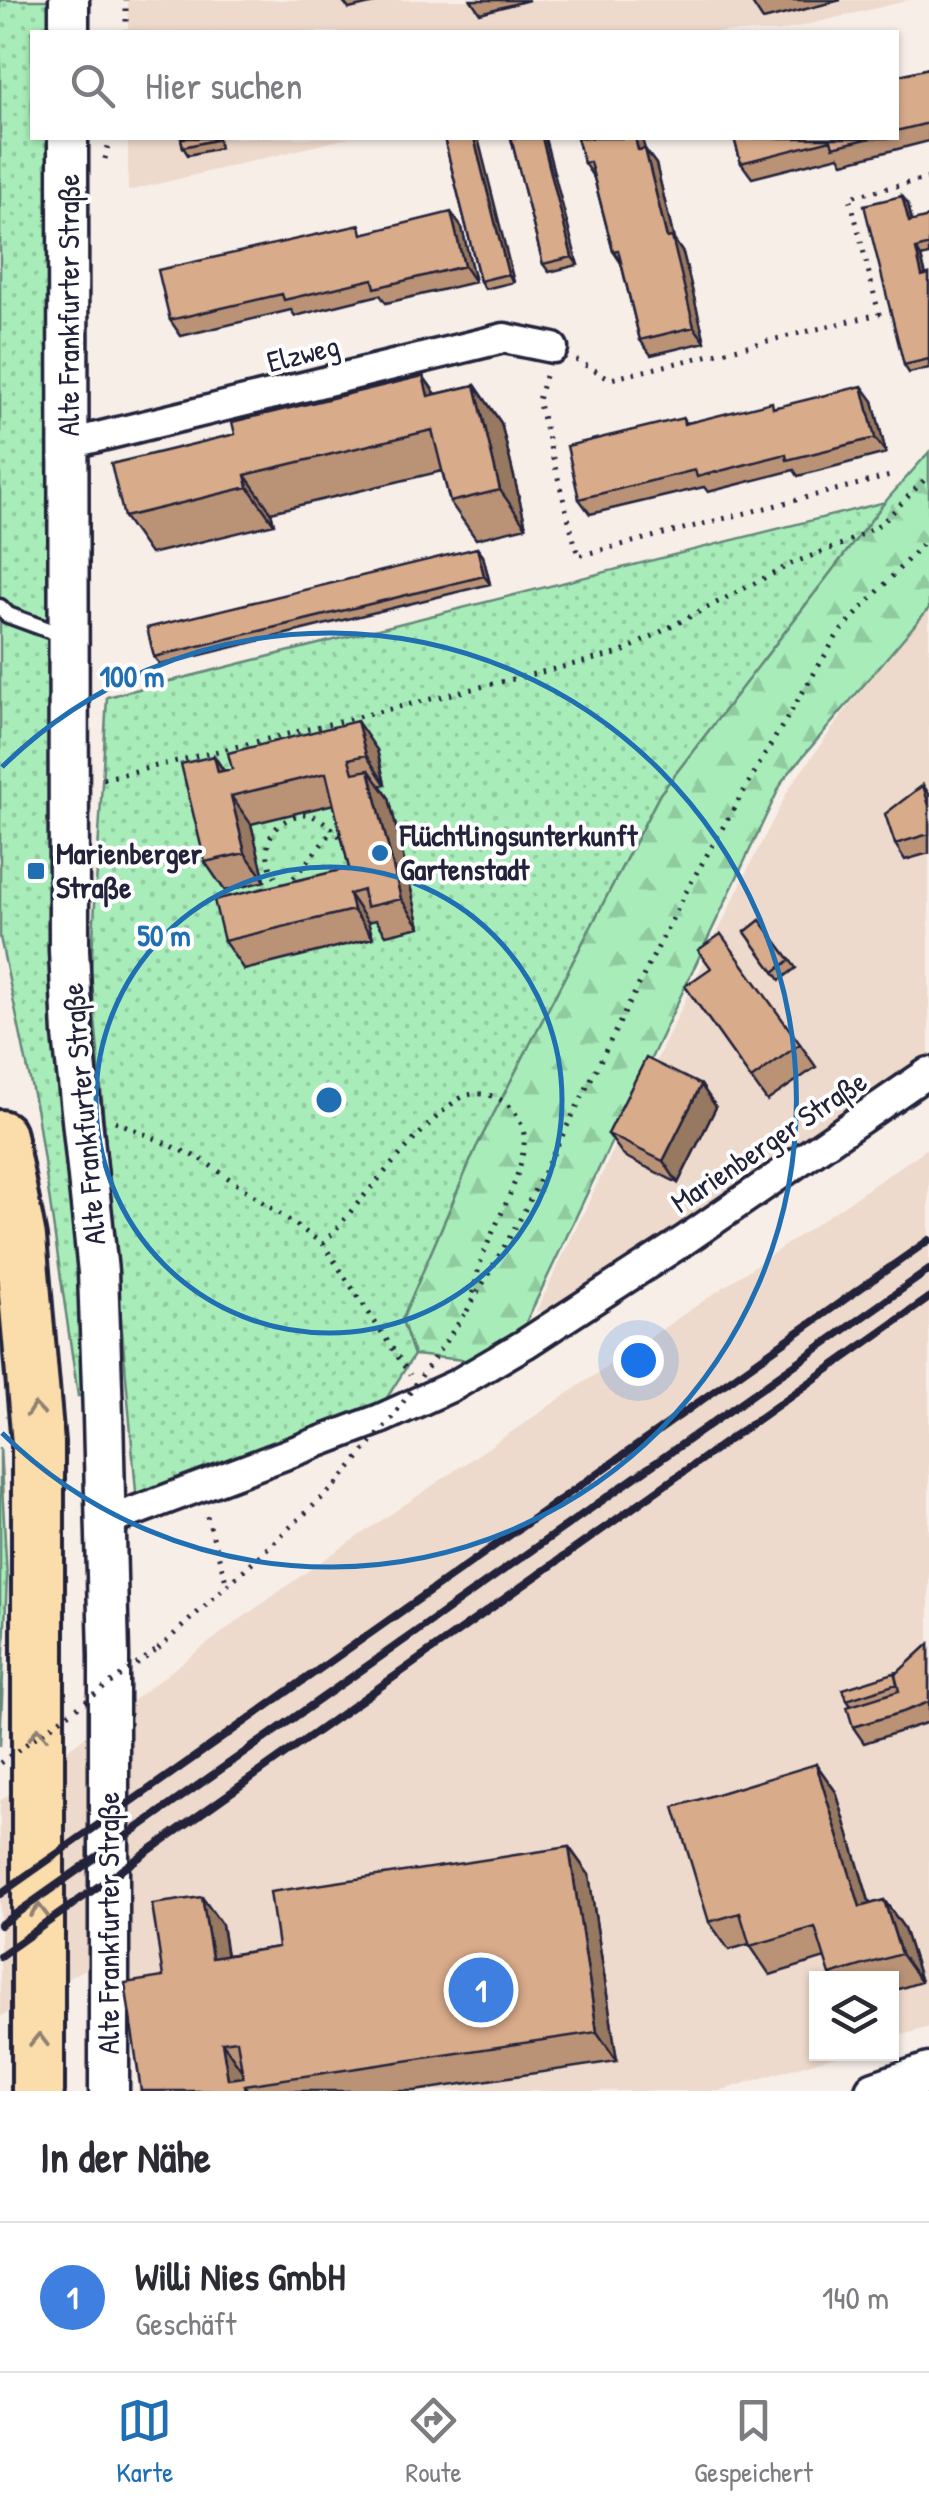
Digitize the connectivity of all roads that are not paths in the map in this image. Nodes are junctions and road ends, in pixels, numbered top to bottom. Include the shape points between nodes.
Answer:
1 (69, 0) edge
2 (69, 30) edge
3 (68, 140) edge
4 (552, 348) road end
5 (69, 444) junction
6 (0, 608) edge
7 (70, 637) junction
8 (929, 1072) edge
9 (0, 1136) edge
10 (106, 1522) junction
11 (929, 2073) edge
12 (38, 2091) edge
13 (109, 2091) edge
14 (875, 2091) edge

1 - 2 street
3 - 5 street, Alte Frankfurter Straße
4 - 5 street, Elzweg via 504,338
5 - 7 street, Alte Frankfurter Straße
6 - 7 lane
7 - 10 street, Alte Frankfurter Straße via 73,1034 98,1272
8 - 10 street, Marienberger Straße via 569,1316 426,1400
12 -> 9 highway via 38,1443 20,1238
10 - 13 street, Alte Frankfurter Straße
11 - 14 street

